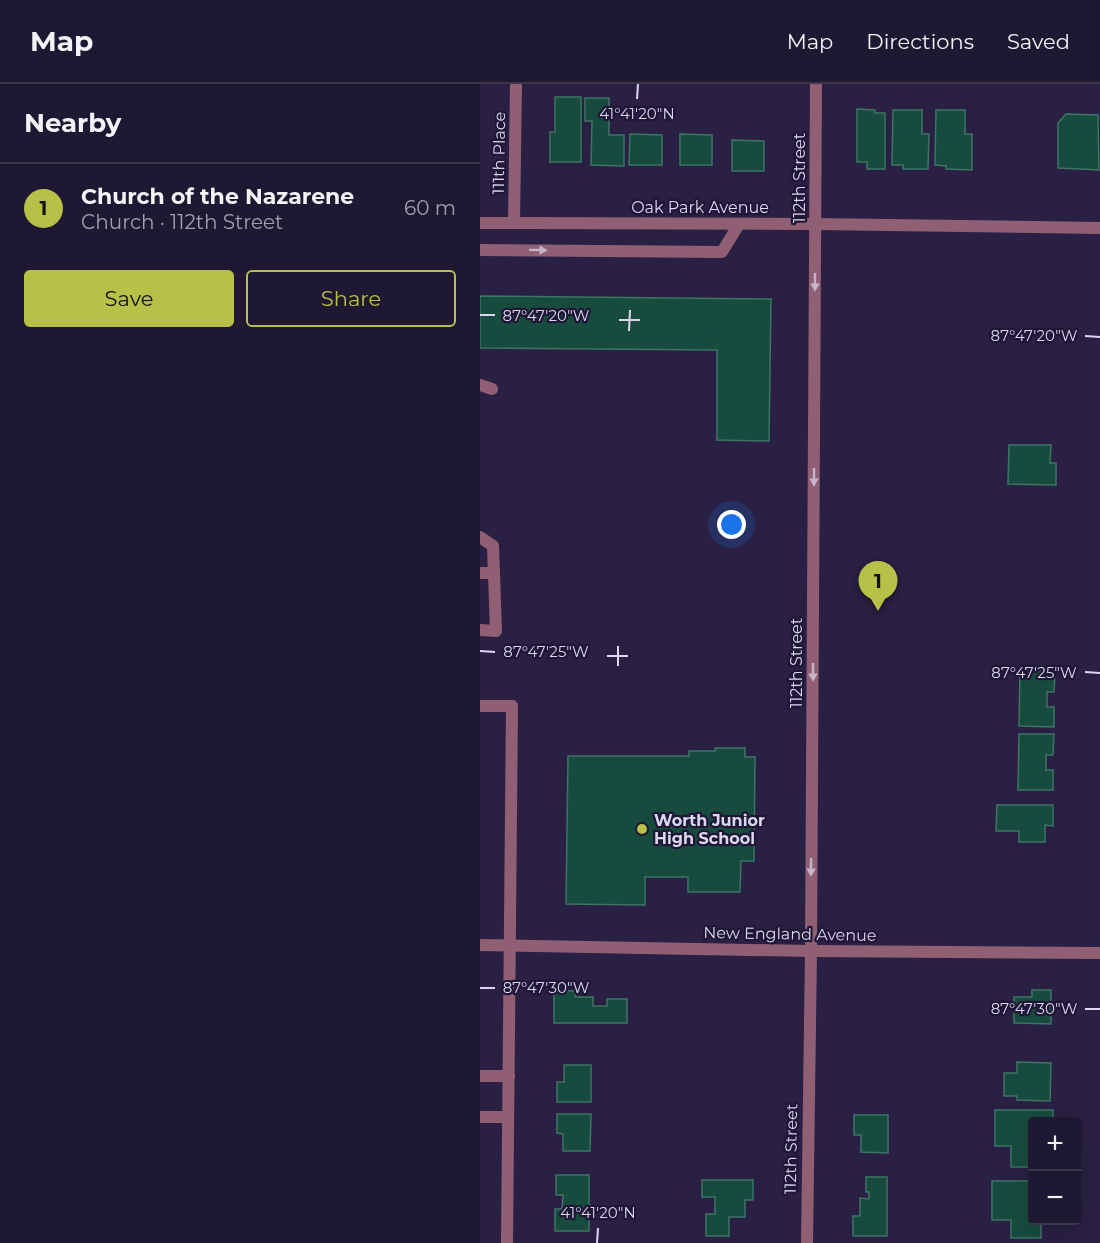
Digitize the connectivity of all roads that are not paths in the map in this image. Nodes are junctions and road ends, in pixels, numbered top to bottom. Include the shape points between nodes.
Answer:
1 (516, 84) edge
2 (816, 84) edge
3 (480, 223) edge
4 (514, 223) junction
5 (739, 224) junction
6 (815, 224) junction
7 (1100, 228) edge
8 (480, 250) edge
9 (480, 537) edge
10 (480, 573) edge
11 (494, 573) junction
12 (480, 630) edge
13 (480, 706) edge
14 (480, 945) edge
15 (508, 945) junction
16 (811, 951) junction
17 (1100, 953) edge
18 (480, 1076) edge
19 (509, 1076) junction
20 (480, 1117) edge
21 (508, 1117) junction
22 (507, 1243) edge
23 (807, 1243) edge

1 - 4 street, 111th Place
2 - 6 street, 112th Street
3 - 4 street, Oak Park Avenue
4 - 5 street, Oak Park Avenue
5 - 6 street, Oak Park Avenue
8 -> 5 street via 722,252
6 - 7 street, Oak Park Avenue
6 -> 16 street, 112th Street
9 - 11 street via 493,546
10 - 11 street
11 - 12 street via 496,631
13 - 15 street via 512,706
14 - 15 street, New England Avenue
15 - 16 street, New England Avenue
15 - 19 street
16 - 17 street, New England Avenue
16 - 23 street, 112th Street
18 - 19 street
19 - 21 street
20 - 21 street
21 - 22 street

